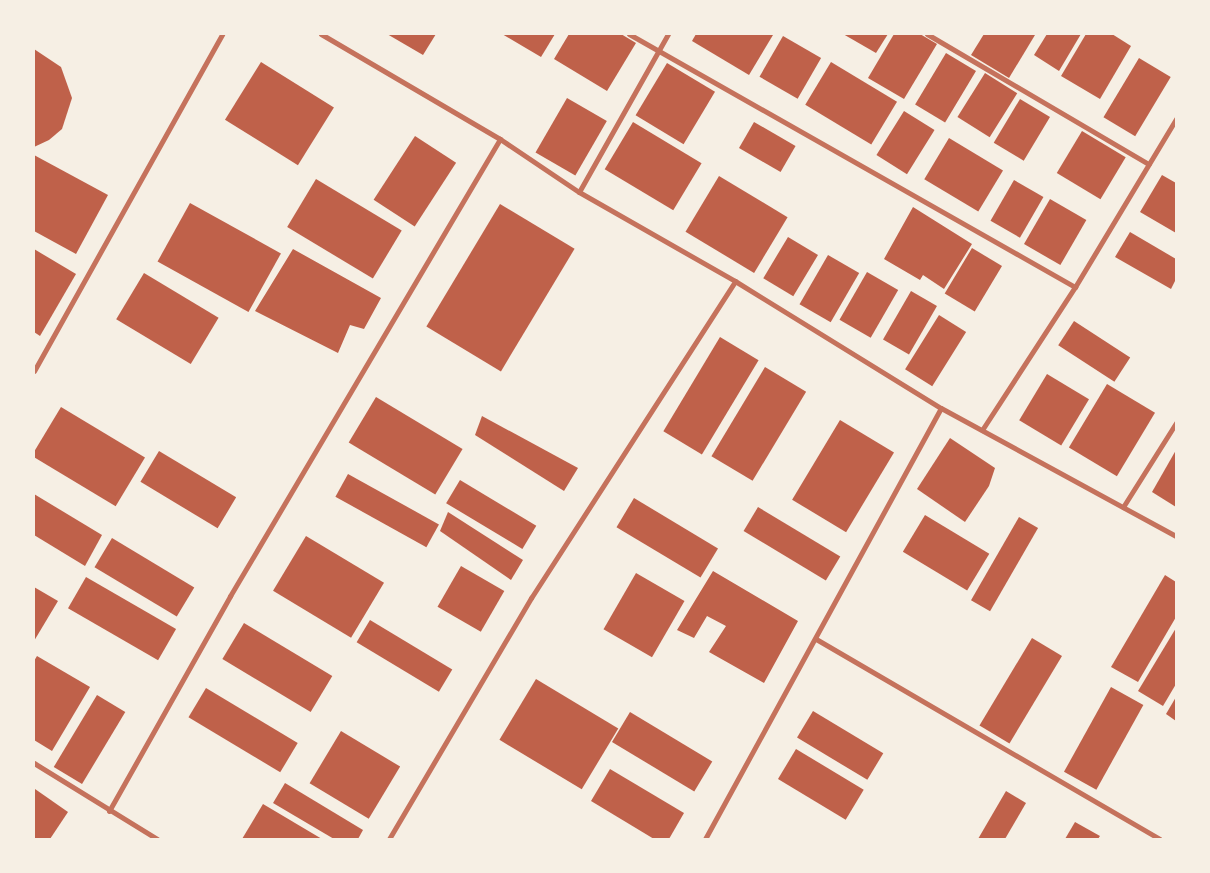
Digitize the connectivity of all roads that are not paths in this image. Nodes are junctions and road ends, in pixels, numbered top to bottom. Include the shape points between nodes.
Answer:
1 (222, 34) edge
2 (321, 34) edge
3 (629, 34) edge
4 (668, 34) edge
5 (927, 34) edge
6 (659, 51) junction
7 (1176, 119) edge
8 (500, 139) junction
9 (1149, 164) junction
10 (579, 192) junction
11 (735, 281) junction
12 (1075, 287) junction
13 (34, 371) edge
14 (941, 408) junction
15 (1176, 423) edge
16 (982, 430) junction
17 (1123, 507) junction
18 (1176, 536) edge
19 (816, 639) junction
20 (34, 763) edge
21 (109, 811) junction
22 (158, 839) edge
23 (389, 839) edge
24 (705, 839) edge
25 (1160, 839) edge

1 - 13 street
2 - 8 street
3 - 6 street
4 - 6 street
5 - 9 street
6 - 10 street
6 - 12 street
7 - 9 street
8 - 10 street
8 - 21 street via 230,596
9 - 12 street
10 - 11 street
11 - 14 street
11 - 23 street via 531,598
12 - 16 street
14 - 16 street
14 - 19 street
15 - 17 street
16 - 17 street
17 - 18 street
19 - 24 street
19 - 25 street
20 - 21 street
21 - 22 street

